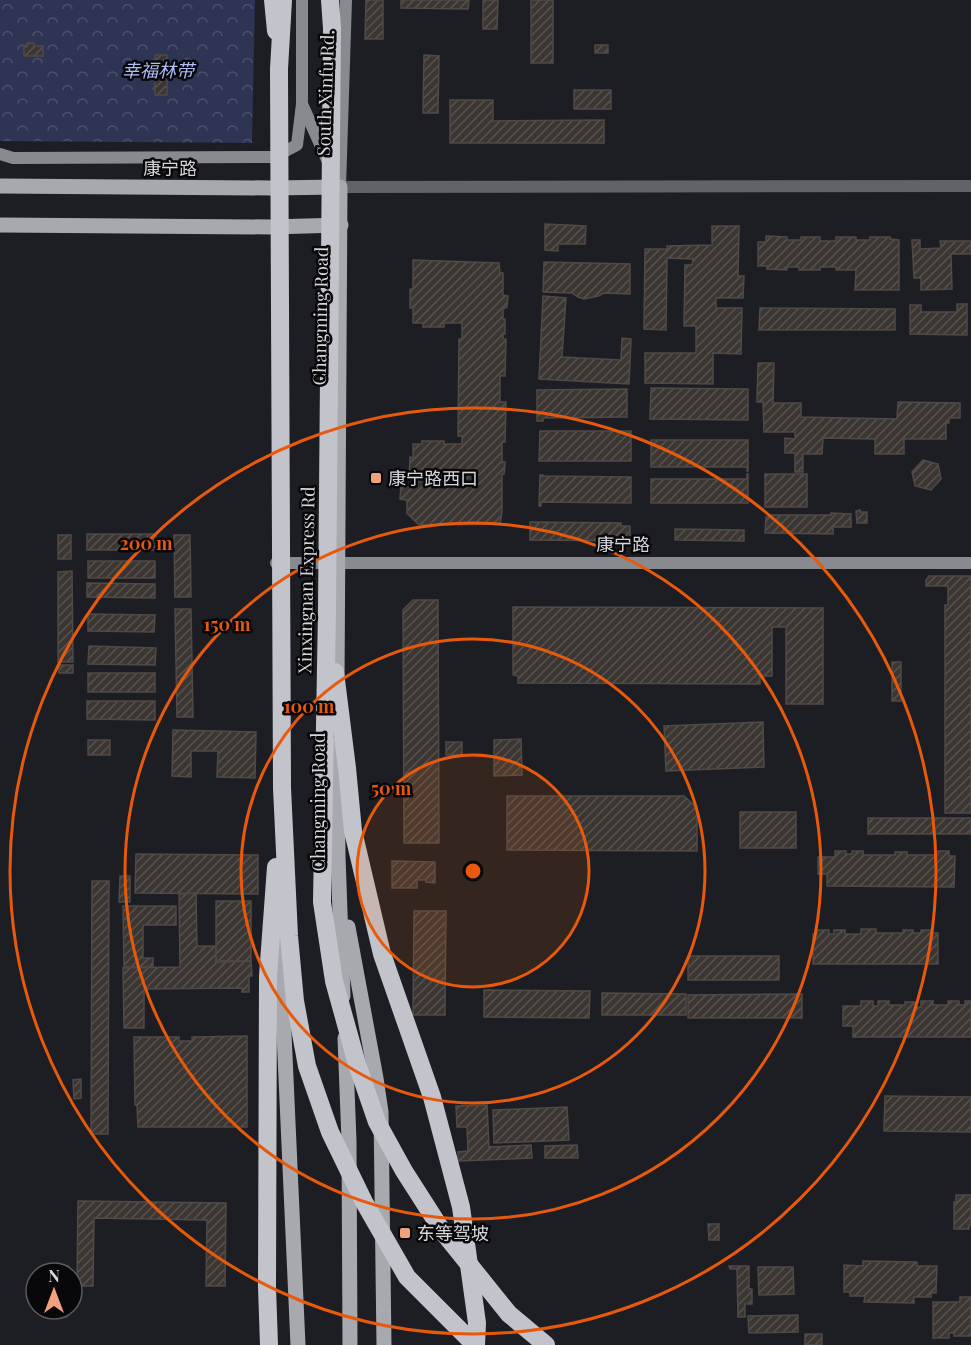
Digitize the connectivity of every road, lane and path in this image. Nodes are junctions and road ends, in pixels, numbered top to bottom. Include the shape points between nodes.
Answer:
1 (273, 0) edge
2 (283, 0) edge
3 (302, 0) edge
4 (331, 0) edge
5 (346, 0) edge
6 (279, 69) junction
7 (302, 104) junction
8 (0, 154) edge
9 (0, 186) edge
10 (971, 186) edge
11 (271, 188) junction
12 (340, 188) junction
13 (0, 225) edge
14 (340, 225) junction
15 (271, 226) junction
16 (275, 563) junction
17 (971, 563) edge
18 (337, 564) junction
19 (327, 609) junction
20 (282, 788) junction
21 (338, 874) junction
22 (268, 1345) edge
23 (298, 1345) edge
24 (350, 1345) edge
25 (384, 1345) edge
26 (475, 1345) edge
27 (546, 1345) edge

1 - 6 highway, bridge
2 - 6 highway, Xinxingnan Express Rd, bridge
3 - 7 main road
4 - 19 highway, Xinxingnan Express Rd, bridge
5 - 12 main road, South Xinfu Rd.
6 - 20 highway, Xinxingnan Express Rd, bridge
7 - 8 main road via 297,145 274,157 13,158
7 - 12 main road
9 - 11 main road, 康宁路
10 - 12 street
11 - 12 main road, 康宁路
11 - 15 main road
12 - 14 main road, Changming Road
13 - 15 main road
14 - 15 main road
14 - 18 main road, Changming Road
15 - 16 main road
16 - 18 main road, 康宁路
16 - 23 main road via 276,865
17 - 18 main road, 康宁路
18 - 21 main road, Changming Road
19 - 26 highway, bridge via 353,831 382,954 432,1097 461,1207 477,1323
19 - 27 highway, Xinxingnan Express Rd, bridge via 322,902 334,981 357,1064 377,1122 443,1232 509,1314
20 - 22 highway, bridge via 268,976
20 - 26 highway, Xinxingnan Express Rd, bridge via 295,1001 314,1088 354,1182 407,1277
21 - 24 main road, Changming Road via 349,1141
21 - 25 main road via 381,1112

